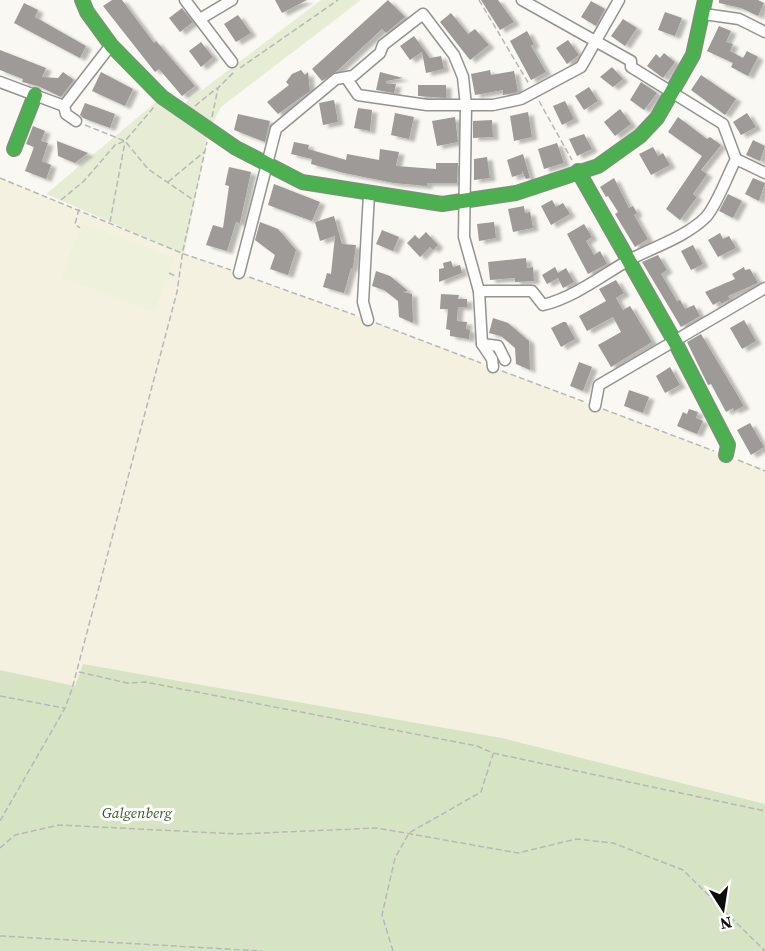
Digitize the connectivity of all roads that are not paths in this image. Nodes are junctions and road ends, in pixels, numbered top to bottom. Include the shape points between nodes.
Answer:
1 (82, 0) edge
2 (185, 0) edge
3 (232, 0) edge
4 (522, 0) edge
5 (619, 0) edge
6 (705, 7) edge
7 (200, 19) junction
8 (765, 32) edge
9 (597, 42) junction
10 (111, 45) junction
11 (232, 62) dead end
12 (347, 79) junction
13 (0, 82) edge
14 (672, 94) junction
15 (34, 95) junction
16 (64, 106) junction
17 (466, 106) junction
18 (76, 121) road end
19 (14, 149) dead end
20 (736, 159) junction
21 (267, 162) junction
22 (578, 171) junction
23 (765, 173) edge
24 (369, 194) junction
25 (462, 202) junction
26 (629, 260) junction
27 (239, 273) road end
28 (765, 288) edge
29 (479, 291) junction
30 (368, 320) road end
31 (675, 342) junction
32 (482, 344) junction
33 (505, 360) dead end
34 (493, 367) road end
35 (595, 406) road end
36 (726, 455) road end

1 - 10 street
2 - 7 street
3 - 7 street
4 - 9 street
5 - 9 street
6 - 8 street
6 - 14 street via 693,55
7 - 11 street
9 - 14 street via 631,61 631,67
9 - 17 street via 581,67 521,99
10 - 16 street
10 - 21 street via 184,115 236,148
12 - 17 street via 358,95
12 - 17 street via 423,14 454,55 463,77
12 - 21 street via 336,79 276,129
13 - 15 street
14 - 20 street via 723,124
14 - 22 street via 640,136 598,166
15 - 16 street
15 - 19 street
16 - 18 street via 66,114
17 - 25 street
20 - 23 street
20 - 26 street via 707,216 673,239
21 - 24 street via 302,182
21 - 27 street
22 - 25 street via 516,193
22 - 26 street
24 - 25 street via 442,204
24 - 30 street via 363,302
25 - 29 street via 464,237
26 - 29 street via 558,302 543,305 532,291
26 - 31 street
28 - 31 street
29 - 32 street
31 - 35 street via 599,385
31 - 36 street via 728,445
32 - 33 street via 498,346
32 - 34 street

